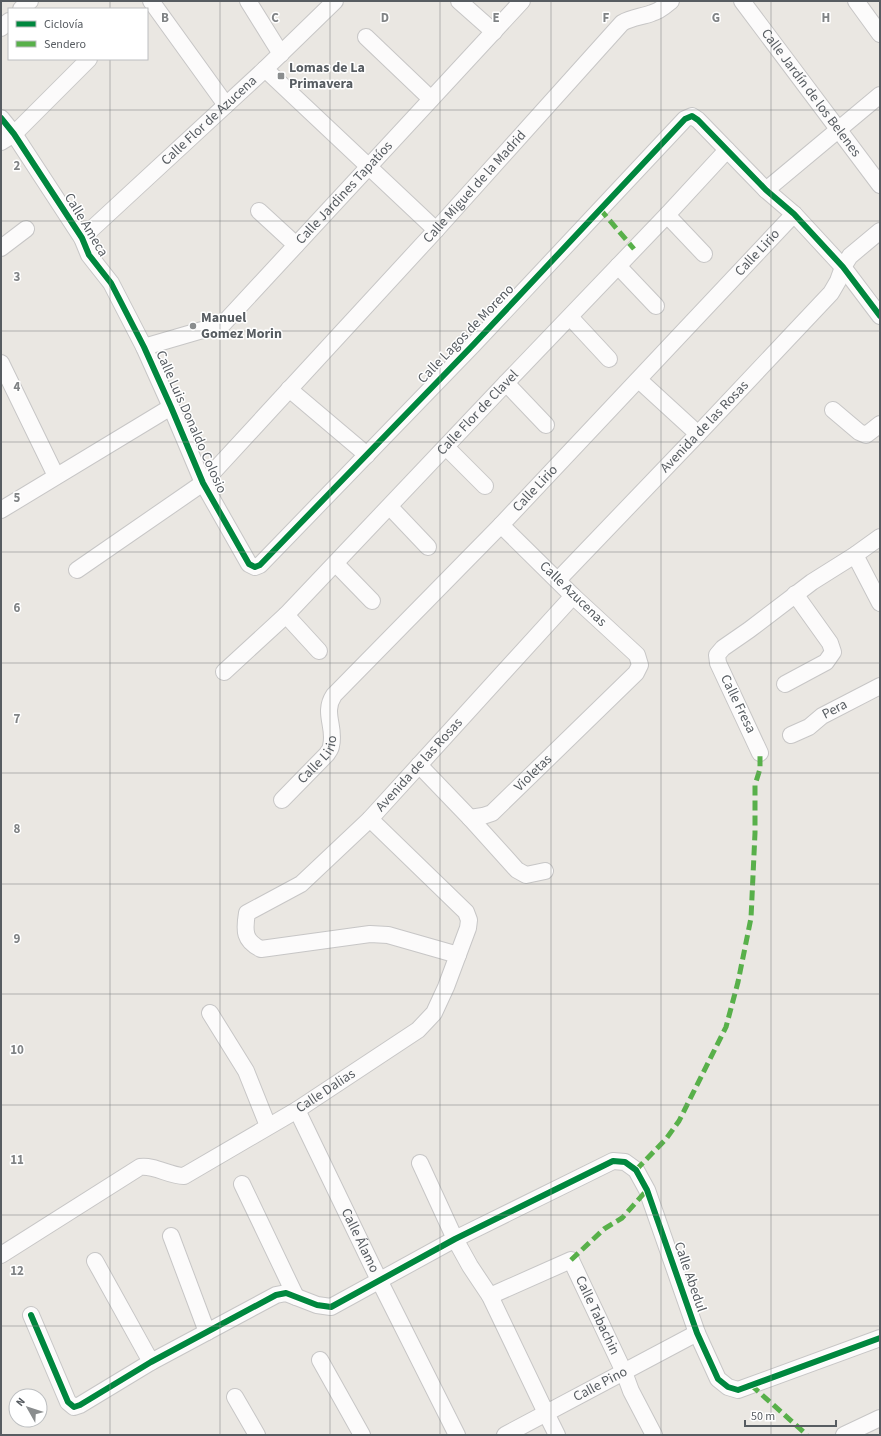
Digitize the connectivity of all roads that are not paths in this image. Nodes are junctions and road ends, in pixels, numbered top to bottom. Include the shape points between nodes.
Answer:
1 (30, 1) edge
2 (150, 1) edge
3 (248, 1) edge
4 (335, 1) edge
5 (459, 1) edge
6 (522, 1) edge
7 (671, 1) edge
8 (742, 1) edge
9 (856, 1) edge
10 (22, 8) edge
11 (494, 32) junction
12 (880, 34) edge
13 (366, 37) dead end
14 (280, 54) junction
15 (88, 60) edge
16 (265, 69) junction
17 (880, 96) edge
18 (431, 99) junction
19 (226, 106) junction
20 (1, 118) edge
21 (839, 130) junction
22 (7, 138) edge
23 (727, 150) junction
24 (368, 167) junction
25 (880, 185) edge
26 (766, 190) junction
27 (259, 211) dead end
28 (794, 214) junction
29 (667, 215) junction
30 (26, 229) dead end
31 (436, 230) junction
32 (880, 231) edge
33 (82, 238) junction
34 (296, 245) junction
35 (1, 248) edge
36 (704, 254) dead end
37 (618, 266) junction
38 (843, 267) junction
39 (656, 306) dead end
40 (880, 316) edge
41 (570, 317) junction
42 (144, 347) junction
43 (609, 359) dead end
44 (4, 372) edge
45 (639, 380) junction
46 (506, 383) junction
47 (289, 389) junction
48 (171, 407) junction
49 (833, 410) dead end
50 (880, 424) edge
51 (546, 425) dead end
52 (698, 434) junction
53 (446, 448) junction
54 (366, 455) junction
55 (56, 476) junction
56 (203, 483) junction
57 (485, 486) dead end
58 (390, 507) junction
59 (1, 510) edge
60 (501, 525) junction
61 (880, 537) edge
62 (428, 547) dead end
63 (855, 555) junction
64 (336, 564) junction
65 (255, 567) joint
66 (77, 570) dead end
67 (558, 580) junction
68 (795, 594) junction
69 (573, 596) junction
70 (372, 600) dead end
71 (880, 603) edge
72 (286, 615) junction
73 (319, 651) dead end
74 (640, 665) joint
75 (224, 672) dead end
76 (785, 684) dead end
77 (880, 686) edge
78 (791, 735) dead end
79 (760, 753) dead end
80 (419, 766) junction
81 (282, 800) dead end
82 (470, 818) junction
83 (370, 819) junction
84 (545, 871) dead end
85 (458, 955) junction
86 (210, 1013) dead end
87 (297, 1110) junction
88 (268, 1126) junction
89 (420, 1163) dead end
90 (242, 1184) dead end
91 (171, 1236) dead end
92 (455, 1239) junction
93 (1, 1255) edge
94 (95, 1261) dead end
95 (379, 1280) junction
96 (490, 1296) junction
97 (296, 1297) junction
98 (31, 1315) dead end
99 (207, 1332) junction
100 (697, 1333) junction
101 (880, 1338) edge
102 (320, 1360) dead end
103 (151, 1362) junction
104 (624, 1372) junction
105 (235, 1398) dead end
106 (546, 1413) junction
107 (880, 1418) edge
108 (257, 1435) edge
109 (362, 1435) edge
110 (457, 1435) edge
111 (505, 1435) edge
112 (558, 1435) edge
113 (654, 1435) edge
114 (844, 1435) edge

1 - 10 street
2 - 19 street
3 - 14 street
4 - 14 street, Calle Flor de Azucena
5 - 11 street
6 - 11 street, Calle Jardines Tapatíos
7 - 31 street, Calle Miguel de la Madrid via 652,14 622,22
8 - 21 street, Calle Jardín de los Belenes
9 - 12 street
11 - 18 street, Calle Jardines Tapatíos
13 - 18 street
14 - 16 street, Calle Flor de Azucena
15 - 22 street
16 - 19 street, Calle Flor de Azucena
16 - 24 street
17 - 21 street
18 - 24 street, Calle Jardines Tapatíos
19 - 33 street, Calle Flor de Azucena
20 - 22 street, Calle Ameca
21 - 25 street, Calle Jardín de los Belenes
21 - 26 street
22 - 33 street, Calle Ameca
23 - 26 street
23 - 29 street, Calle Flor de Clavel
23 - 54 street, Calle Lagos de Moreno via 698,120 692,116 685,119
24 - 31 street
24 - 34 street, Calle Jardines Tapatíos
26 - 28 street
27 - 34 street
28 - 38 street
28 - 45 street, Calle Lirio
29 - 36 street
29 - 37 street, Calle Flor de Clavel
30 - 35 street
31 - 47 street, Calle Miguel de la Madrid
32 - 38 street, Avenida de las Rosas via 850,256
33 - 42 street, Calle Ameca via 89,255 111,283
34 - 42 street, Calle Jardines Tapatíos via 223,324
37 - 39 street
37 - 41 street, Calle Flor de Clavel
38 - 40 street
38 - 52 street, Avenida de las Rosas via 830,293
41 - 43 street
41 - 46 street, Calle Flor de Clavel
42 - 48 street, Calle Luis Donaldo Colosio
44 - 55 street
45 - 52 street
45 - 60 street, Calle Lirio
46 - 51 street
46 - 53 street, Calle Flor de Clavel
47 - 54 street
47 - 56 street, Calle Miguel de la Madrid
48 - 55 street
48 - 56 street, Calle Luis Donaldo Colosio
49 - 50 street via 866,435
52 - 67 street, Avenida de las Rosas
53 - 57 street
53 - 58 street, Calle Flor de Clavel
54 - 65 street, Calle Lagos de Moreno via 260,565
55 - 59 street
56 - 65 street, Calle Luis Donaldo Colosio via 249,564
56 - 66 street, Calle Miguel de la Madrid
58 - 62 street
58 - 64 street, Calle Flor de Clavel
60 - 67 street, Calle Azucenas
60 - 81 street, Calle Lirio via 334,695 329,702 328,710 332,733 331,746 327,754
61 - 63 street
63 - 68 street
63 - 71 street
64 - 70 street
64 - 72 street, Calle Flor de Clavel
67 - 69 street, Calle Azucenas
68 - 76 street via 830,643 833,652 826,662
68 - 79 street, Calle Fresa via 722,648 717,655
69 - 74 street, Calle Azucenas via 637,655
69 - 80 street, Avenida de las Rosas
72 - 73 street
72 - 75 street, Calle Flor de Clavel
74 - 82 street, Violetas via 636,673 492,813
77 - 78 street, Pera
80 - 82 street
80 - 83 street, Avenida de las Rosas
82 - 84 street via 517,870 526,875
83 - 85 street, Calle Dalias via 466,912 468,928
83 - 85 street, Avenida de las Rosas via 301,884 247,913 245,926 248,940 261,949 370,934 388,934
85 - 87 street, Calle Dalias via 434,1013 418,1030
86 - 88 street via 246,1071
87 - 88 street, Calle Dalias
87 - 95 street, Calle Álamo
88 - 93 street, Calle Dalias via 184,1176 147,1166 140,1167
89 - 92 street
90 - 97 street
91 - 99 street
92 - 95 street
92 - 96 street
92 - 100 street, Calle Abedul via 613,1162 625,1162 636,1170 647,1190
94 - 103 street
95 - 97 street via 331,1307
95 - 110 street, Calle Álamo
96 - 104 street, Calle Tabachin via 571,1260
96 - 106 street
97 - 99 street via 286,1293 276,1295
98 - 103 street via 68,1402 74,1407
99 - 103 street
100 - 101 street, Calle Abedul via 718,1378 728,1387 738,1390
100 - 104 street, Calle Pino
102 - 109 street
104 - 106 street, Calle Pino
104 - 113 street, Calle Tabachin
105 - 108 street
106 - 111 street, Calle Pino
106 - 112 street
107 - 114 street

